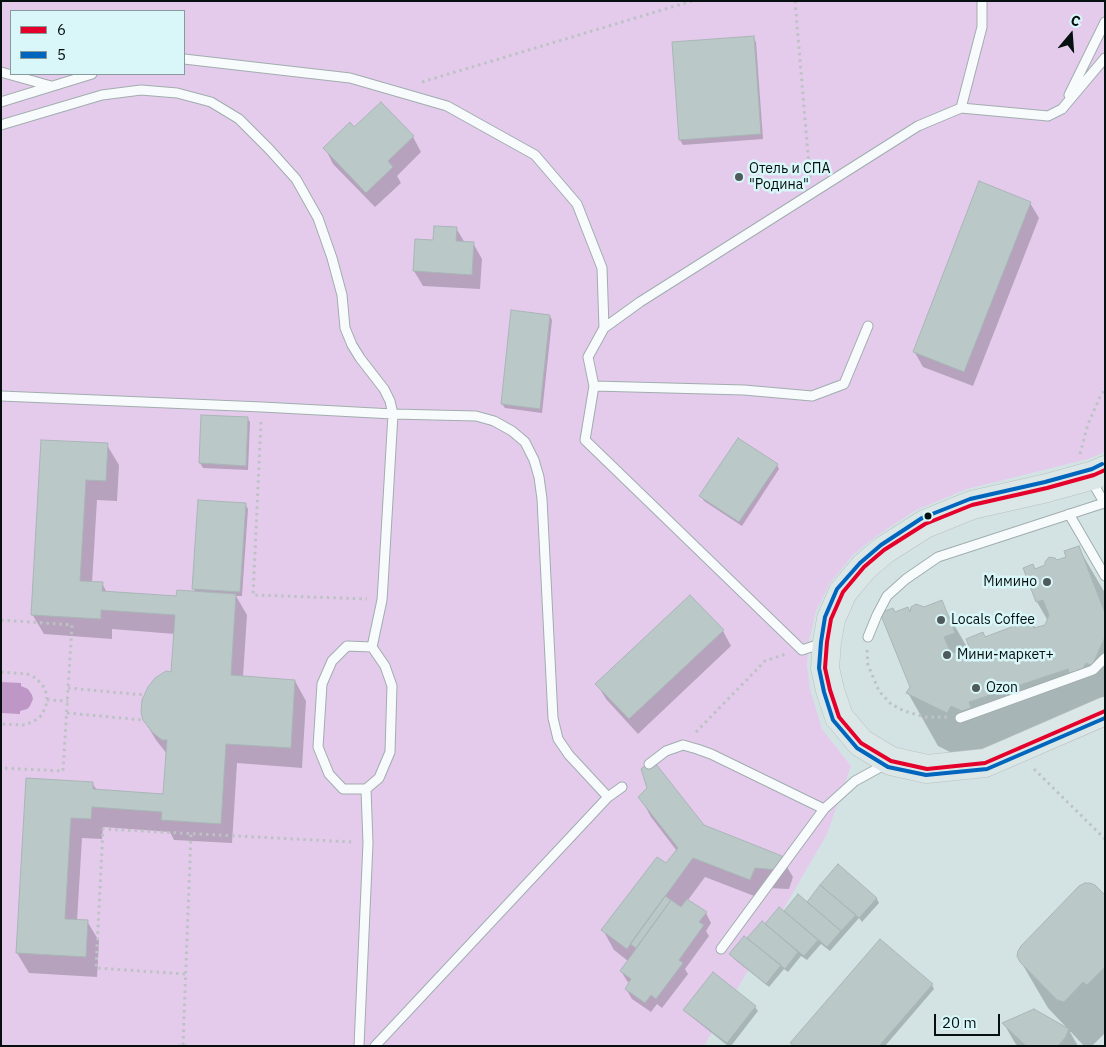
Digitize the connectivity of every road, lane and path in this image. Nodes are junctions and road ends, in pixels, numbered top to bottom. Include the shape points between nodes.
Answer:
1 (692, 1) edge
2 (794, 1) edge
3 (982, 1) edge
4 (1105, 22) edge
5 (1105, 58) edge
6 (185, 59) edge
7 (12, 75) edge
8 (89, 75) edge
9 (51, 86) junction
10 (393, 91) junction
11 (1, 102) edge
12 (961, 108) junction
13 (1062, 109) junction
14 (1, 125) edge
15 (811, 194) junction
16 (868, 326) dead end
17 (604, 328) junction
18 (594, 386) junction
19 (1105, 389) edge
20 (1, 396) edge
21 (262, 407) junction
22 (393, 414) junction
23 (1091, 468) edge
24 (1104, 503) edge
25 (1069, 514) junction
26 (1105, 576) edge
27 (382, 600) junction
28 (1, 620) edge
29 (868, 637) joint
30 (814, 646) junction
31 (372, 647) junction
32 (1105, 658) edge
33 (1, 672) edge
34 (68, 688) junction
35 (144, 695) dead end
36 (47, 700) junction
37 (68, 701) junction
38 (1105, 710) edge
39 (67, 713) junction
40 (960, 718) joint
41 (143, 720) dead end
42 (1, 724) edge
43 (683, 745) junction
44 (891, 761) junction
45 (1027, 763) dead end
46 (649, 764) dead end
47 (1, 768) edge
48 (622, 787) dead end
49 (366, 789) junction
50 (608, 797) junction
51 (824, 809) junction
52 (191, 833) junction
53 (1105, 839) edge
54 (368, 843) junction
55 (721, 949) dead end
56 (185, 974) junction
57 (185, 1045) edge
58 (178, 1046) edge
59 (359, 1046) edge
60 (375, 1046) edge

1 - 10 path
2 - 15 path
3 - 12 lane via 982,27
4 - 13 lane
5 - 13 lane
6 - 10 lane via 350,78
7 - 9 lane
8 - 9 lane
9 - 11 lane
10 - 17 lane via 447,106 535,155 577,204 602,268
12 - 13 lane via 1048,116
12 - 15 lane via 918,126
14 - 22 lane via 102,95 141,90 177,93 211,102 239,119 296,179 318,218 342,295 345,328 356,352 384,389
15 - 17 lane
16 - 18 lane via 844,384 812,396 744,390
17 - 18 lane via 588,357
18 - 30 lane via 584,440
19 - 23 path via 1088,424
20 - 21 lane
21 - 22 lane
21 - 27 path via 253,594
22 - 27 lane
22 - 50 lane via 476,416 512,431 525,442 537,468 542,499 553,718 558,739 569,755
23 - 24 lane
23 - 30 main road via 1047,488 972,505 924,524 864,567 843,592
24 - 25 lane
25 - 26 lane
25 - 29 lane via 938,557 887,596
27 - 31 lane
28 - 34 path via 72,625
29 - 40 path via 868,664 879,691 892,704 925,717
30 - 43 path via 765,661
30 - 44 main road via 825,668 839,717 861,743
31 - 49 lane via 385,666 392,686 390,752 379,778
31 - 49 lane via 347,646 332,661 322,684 318,746 329,774 343,789
32 - 40 lane via 1093,670
33 - 36 path via 36,678 43,686
34 - 35 path
34 - 37 path
36 - 37 path
36 - 42 path via 42,715 34,721 25,725
37 - 39 path
38 - 44 main road via 985,763 927,769
39 - 41 path
39 - 47 path via 63,771
43 - 46 lane via 666,751
43 - 51 lane via 711,754
44 - 51 lane via 855,781
45 - 53 path
48 - 50 lane
49 - 54 lane
50 - 60 lane
51 - 55 lane
52 - 54 path
52 - 56 path
52 - 56 path via 103,829 96,968
54 - 59 lane
56 - 57 path
57 - 58 path

